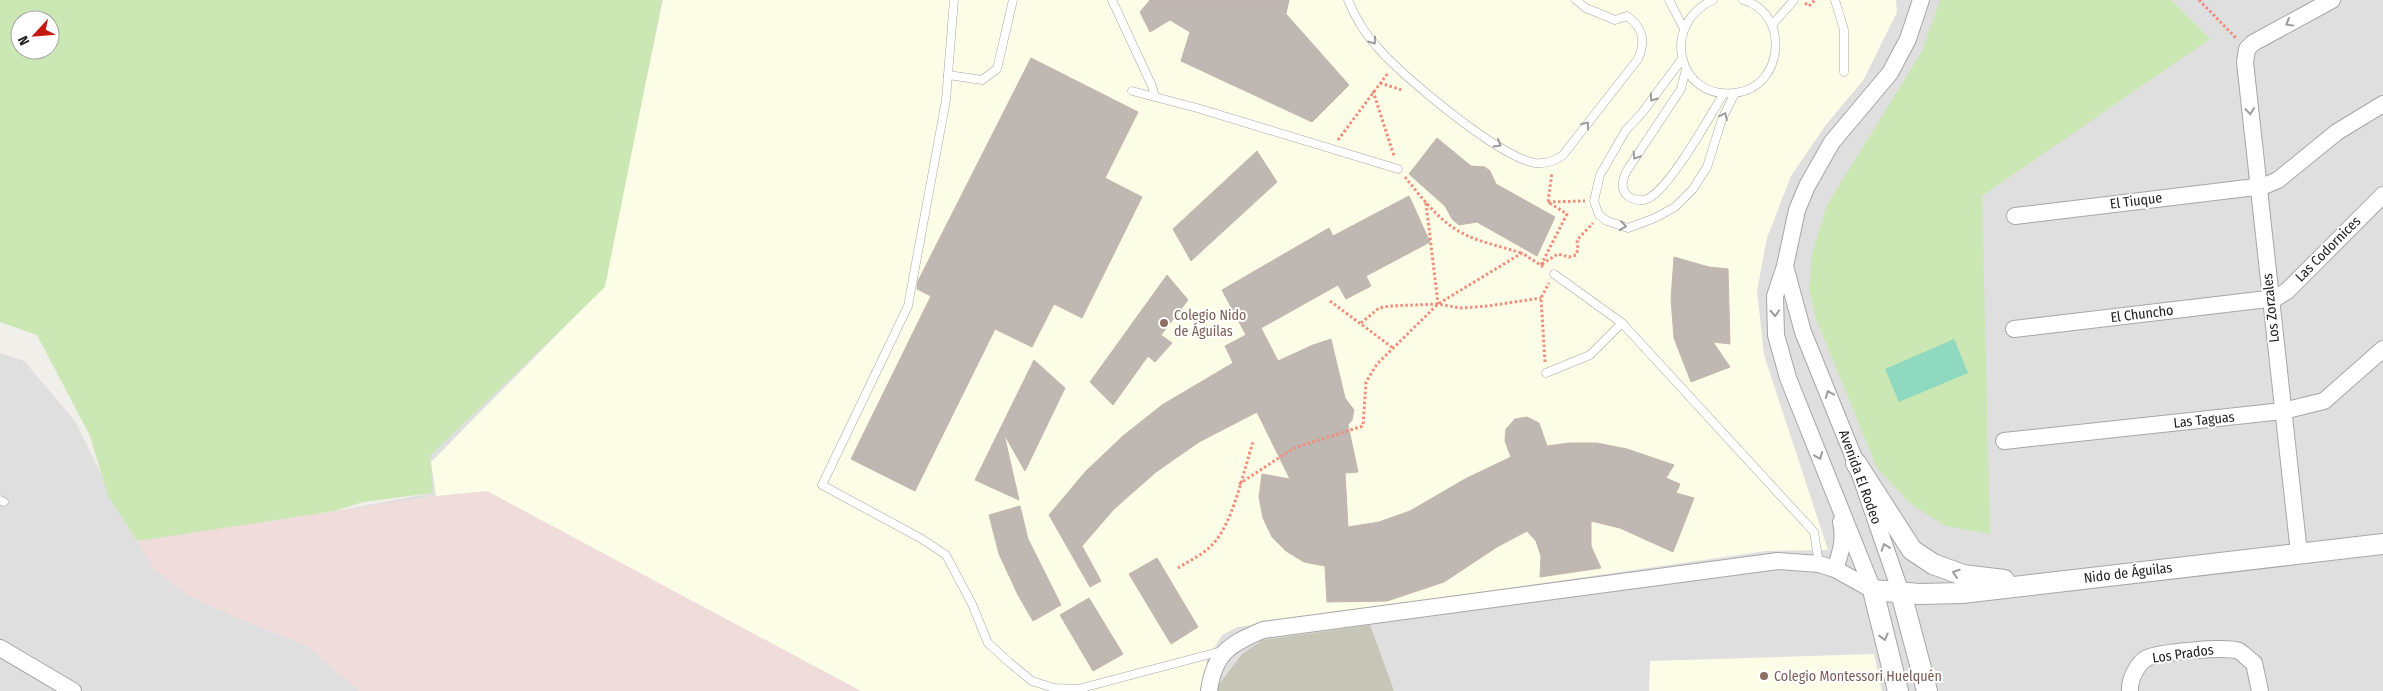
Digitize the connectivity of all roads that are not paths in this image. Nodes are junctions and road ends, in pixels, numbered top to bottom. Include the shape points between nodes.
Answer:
1 (954, 0) edge
2 (1013, 0) edge
3 (1112, 0) edge
4 (1348, 0) edge
5 (1576, 0) edge
6 (1669, 0) edge
7 (1713, 0) edge
8 (1747, 0) edge
9 (1794, 0) edge
10 (1834, 0) edge
11 (2332, 0) edge
12 (1920, 1) edge
13 (1772, 25) junction
14 (1683, 27) junction
15 (1682, 59) junction
16 (1686, 69) junction
17 (1844, 72) dead end
18 (948, 75) junction
19 (1132, 91) dead end
20 (1724, 93) junction
21 (1735, 93) junction
22 (1155, 97) junction
23 (2383, 104) edge
24 (1398, 169) road end
25 (2257, 186) junction
26 (2383, 195) edge
27 (2015, 216) dead end
28 (1785, 266) junction
29 (1554, 274) road end
30 (2270, 299) junction
31 (1622, 323) junction
32 (2014, 329) dead end
33 (1803, 332) junction
34 (1776, 335) junction
35 (2383, 348) edge
36 (1546, 373) road end
37 (2283, 412) junction
38 (2004, 441) dead end
39 (1856, 463) junction
40 (1834, 493) junction
41 (2383, 544) edge
42 (2299, 553) junction
43 (1819, 564) junction
44 (1835, 569) junction
45 (2038, 584) junction
46 (1873, 590) junction
47 (1901, 593) junction
48 (0, 648) edge
49 (1226, 650) junction
50 (73, 691) edge
51 (1209, 691) edge
52 (1898, 691) edge
53 (1927, 691) edge
54 (2130, 691) edge
55 (2260, 691) edge

1 - 18 lane
2 - 18 lane via 997,69 982,80
3 - 22 lane
4 -> 5 lane via 1377,47 1394,65 1474,130 1536,163 1554,162 1562,155 1638,60 1642,49 1643,34 1637,23 1626,16 1615,20 1586,8
6 - 14 lane
7 - 14 lane via 1691,14
8 - 13 lane via 1762,11
9 - 13 lane
10 - 17 lane via 1844,30
11 -> 25 street, Los Zorzales via 2253,43 2246,56
12 - 28 street, Avenida El Rodeo via 1908,39 1890,73 1832,142 1814,170 1797,210
13 - 21 lane via 1776,47 1774,62 1755,86
14 - 15 lane
15 - 16 lane
15 -> 21 lane via 1626,130 1600,175 1594,201 1600,215 1617,226 1628,228 1654,218 1675,207 1693,189 1707,167 1722,120
16 - 20 lane via 1702,86
16 -> 20 lane via 1681,89 1626,172 1622,184 1625,194 1632,199 1646,200 1656,193 1682,162
18 - 49 lane via 908,306 822,485 946,555 988,643 1032,681 1054,688 1078,689
19 - 22 lane
20 - 21 lane
22 - 24 lane
23 - 25 street via 2337,132 2278,180
25 - 27 street, El Tiuque
25 - 30 street, Los Zorzales
26 - 30 street, Las Codornices via 2287,291
28 - 33 street, Avenida El Rodeo
28 -> 34 street, Avenida El Rodeo via 1775,296
29 - 31 lane
30 - 32 street, El Chuncho
30 - 37 street, Los Zorzales
31 - 36 lane via 1590,355
31 - 43 lane via 1814,532
33 - 34 street via 1788,330
39 -> 33 street, Avenida El Rodeo
34 -> 40 street, Avenida El Rodeo via 1788,378
35 - 37 street, Las Taguas via 2324,401
37 - 38 street, Las Taguas
37 - 42 street, Los Zorzales
45 -> 39 street via 1963,575 1933,564 1912,550
47 -> 39 street, Avenida El Rodeo
40 - 44 street via 1843,533
40 - 46 street, Avenida El Rodeo
41 - 42 street, Nido de Águilas
42 - 45 street, Nido de Águilas
43 - 44 street
43 - 49 street via 1778,561 1263,630
44 - 46 street
45 - 47 street, Nido de Águilas via 1955,594
46 - 47 street, Nido de Águilas
46 -> 52 street, Avenida El Rodeo
47 - 53 street, Avenida El Rodeo
48 - 50 street
49 - 51 street via 1215,664
54 - 55 street, Los Prados via 2136,669 2146,658 2217,648 2238,651 2254,663

